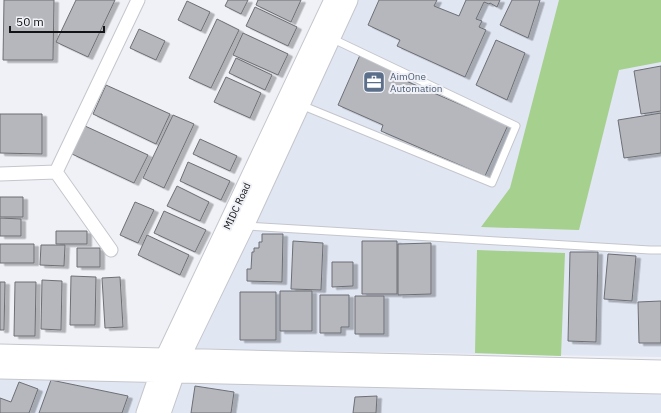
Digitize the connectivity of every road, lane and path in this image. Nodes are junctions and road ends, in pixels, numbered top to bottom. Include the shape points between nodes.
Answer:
1 (138, 0) edge
2 (334, 0) edge
3 (348, 0) edge
4 (331, 38) junction
5 (300, 104) junction
6 (56, 172) junction
7 (0, 174) edge
8 (244, 226) junction
9 (112, 250) dead end
10 (661, 250) edge
11 (0, 354) edge
12 (170, 365) junction
13 (0, 369) edge
14 (661, 370) edge
15 (661, 384) edge
16 (146, 413) edge
17 (161, 413) edge

1 - 6 street
2 - 12 main road, MIDC Road via 229,223
3 - 4 main road, MIDC Road
4 - 5 main road, MIDC Road
4 - 5 lane via 516,126 492,184
5 - 8 main road, MIDC Road
6 - 7 street
6 - 9 street
8 - 10 lane
8 - 12 main road, MIDC Road
11 - 12 main road
12 - 13 main road
12 - 14 main road
12 - 15 main road
12 - 16 main road, MIDC Road
12 - 17 main road, MIDC Road

